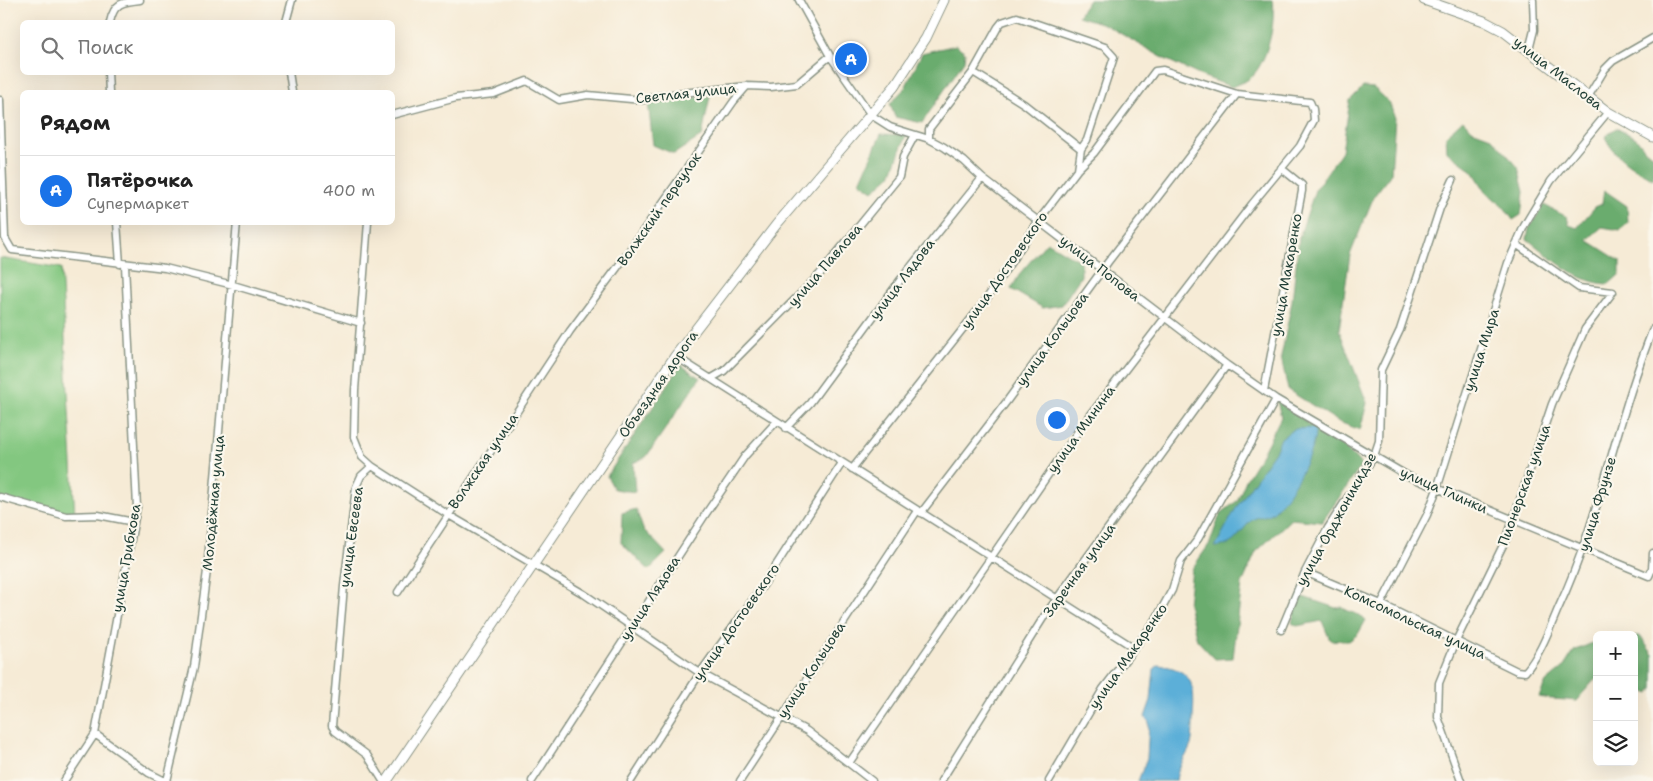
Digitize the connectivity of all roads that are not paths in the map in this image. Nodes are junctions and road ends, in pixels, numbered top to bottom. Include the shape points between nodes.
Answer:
1 (140, 0) edge
2 (292, 0) edge
3 (944, 0) edge
4 (1424, 0) edge
5 (1534, 0) edge
6 (800, 2) edge
7 (111, 20) edge
8 (287, 20) edge
9 (1653, 38) edge
10 (1529, 50) junction
11 (830, 56) junction
12 (973, 72) junction
13 (108, 75) edge
14 (289, 75) edge
15 (747, 86) junction
16 (109, 90) edge
17 (292, 90) edge
18 (1238, 94) junction
19 (1588, 97) junction
20 (0, 100) edge
21 (1608, 112) junction
22 (395, 114) edge
23 (871, 115) junction
24 (915, 136) junction
25 (1653, 137) edge
26 (929, 139) junction
27 (1081, 149) junction
28 (1281, 168) junction
29 (1078, 169) junction
30 (982, 178) junction
31 (1453, 180) dead end
32 (1039, 220) junction
33 (117, 225) edge
34 (237, 225) edge
35 (368, 225) edge
36 (1516, 244) junction
37 (122, 264) junction
38 (1102, 270) junction
39 (233, 285) junction
40 (1164, 317) junction
41 (361, 323) junction
42 (1653, 329) edge
43 (570, 331) joint
44 (675, 356) junction
45 (1227, 365) junction
46 (712, 378) junction
47 (1264, 391) junction
48 (1276, 399) junction
49 (777, 422) junction
50 (786, 428) junction
51 (1326, 428) joint
52 (1374, 456) junction
53 (842, 463) junction
54 (372, 466) junction
55 (852, 469) junction
56 (1437, 489) junction
57 (0, 497) edge
58 (919, 512) junction
59 (447, 514) junction
60 (1514, 521) junction
61 (134, 522) junction
62 (1584, 550) junction
63 (1653, 553) edge
64 (989, 557) junction
65 (534, 565) junction
66 (1305, 572) junction
67 (398, 592) dead end
68 (1058, 600) junction
69 (1380, 604) junction
70 (631, 626) junction
71 (1281, 630) dead end
72 (1456, 640) junction
73 (1133, 647) junction
74 (1525, 672) joint
75 (700, 673) junction
76 (780, 718) junction
77 (95, 734) junction
78 (849, 763) junction
79 (64, 781) edge
80 (166, 781) edge
81 (383, 781) edge
82 (387, 781) edge
83 (532, 781) edge
84 (631, 781) edge
85 (740, 781) edge
86 (870, 781) edge
87 (941, 781) edge
88 (1049, 781) edge
89 (1461, 781) edge

1 - 7 street via 117,5
2 - 8 street
3 - 23 main road, Объездная дорога via 914,58
4 - 10 main road, улица Маслова via 1484,20
5 - 10 street via 1534,30
6 - 11 street
9 - 19 street via 1613,61
10 - 19 main road, улица Маслова
11 - 15 street, Светлая улица via 797,84
11 - 23 street
12 - 26 street via 929,129
12 - 27 street via 1024,104
12 - 27 street via 1002,22 1017,17 1105,47 1114,57 1087,140
13 - 16 street
14 - 17 street
15 - 22 street, Светлая улица via 642,100 588,95 559,100 528,81 494,94 456,98
15 - 43 street, Волжский переулок
18 - 28 street, улица Минина via 1310,102 1314,120 1310,130
18 - 29 street, улица Достоевского via 1208,82 1156,71 1094,153
18 - 38 street, улица Кольцова
19 - 21 main road, улица Маслова
20 - 37 street via 5,238 12,250
21 - 25 main road, улица Маслова
21 - 36 street, улица Мира via 1546,189
23 - 24 street, улица Попова via 890,127
23 - 44 main road, Объездная дорога via 776,225
24 - 26 street, улица Попова
24 - 46 street, улица Павлова via 903,157 899,177 819,275 724,371
26 - 30 street, улица Попова via 964,161
27 - 29 street
28 - 40 street, улица Минина
28 - 47 street, улица Макаренко via 1302,185 1302,192
29 - 32 street, улица Достоевского
30 - 32 street, улица Попова
30 - 50 street, улица Лядова via 907,271 810,403
31 - 52 street, улица Орджоникидзе via 1440,208 1400,330 1381,370 1378,441
32 - 38 street, улица Попова
32 - 55 street, улица Достоевского via 985,301
33 - 37 street, улица Грибкова
34 - 39 street, Молодёжная улица
35 - 41 street
36 - 56 street, улица Мира
36 - 60 street, Пионерская улица via 1579,288 1613,292 1585,328 1552,404
37 - 39 street via 165,268
37 - 61 street, улица Грибкова via 136,491
38 - 40 street, улица Попова
38 - 58 street, улица Кольцова via 1007,401
39 - 41 street
39 - 80 street, Молодёжная улица via 207,571 194,668
40 - 45 street, улица Попова
40 - 64 street, улица Минина
41 - 54 street via 354,437 359,451
42 - 62 street, улица Фрунзе via 1626,404 1606,483
43 - 59 street, Волжская улица
44 - 46 street
44 - 65 main road, Объездная дорога
45 - 47 street, улица Попова
45 - 68 street, Заречная улица
46 - 49 street
47 - 48 street, улица Попова
48 - 51 street, улица Попова
48 - 73 street, улица Макаренко via 1198,538 1181,562 1172,590 1155,621
49 - 50 street
49 - 70 street, улица Лядова via 745,456
50 - 53 street
51 - 52 street, улица Глинки
52 - 56 street, улица Глинки
52 - 66 street, улица Орджоникидзе via 1328,528
53 - 55 street
53 - 75 street, улица Достоевского via 764,584
54 - 59 street
54 - 81 street, улица Евсеева via 356,486 332,726 367,755
55 - 58 street
56 - 60 street, улица Глинки
56 - 69 street, улица Мира
57 - 61 street via 66,516 98,515
58 - 64 street
58 - 76 street, улица Кольцова
59 - 65 street
59 - 67 street, Волжская улица
60 - 62 street, улица Глинки
60 - 72 street, Пионерская улица
61 - 77 street, улица Грибкова
62 - 63 street, улица Глинки via 1650,576
62 - 74 street, улица Фрунзе via 1549,630
64 - 68 street
64 - 78 street, улица Минина
65 - 70 street
65 - 82 main road, Объездная дорога
66 - 69 street, Комсомольская улица
66 - 71 street, улица Орджоникидзе
68 - 73 street
68 - 87 street, Заречная улица via 1045,615
69 - 72 street, Комсомольская улица
70 - 75 street
70 - 83 street, улица Лядова
72 - 74 street, Комсомольская улица
72 - 89 street, Пионерская улица via 1439,683 1438,717
73 - 88 street, улица Макаренко via 1103,689
75 - 76 street
75 - 84 street, улица Достоевского
76 - 78 street via 807,731
76 - 85 street, улица Кольцова
77 - 79 street, улица Грибкова
77 - 80 street via 149,773
78 - 86 street

